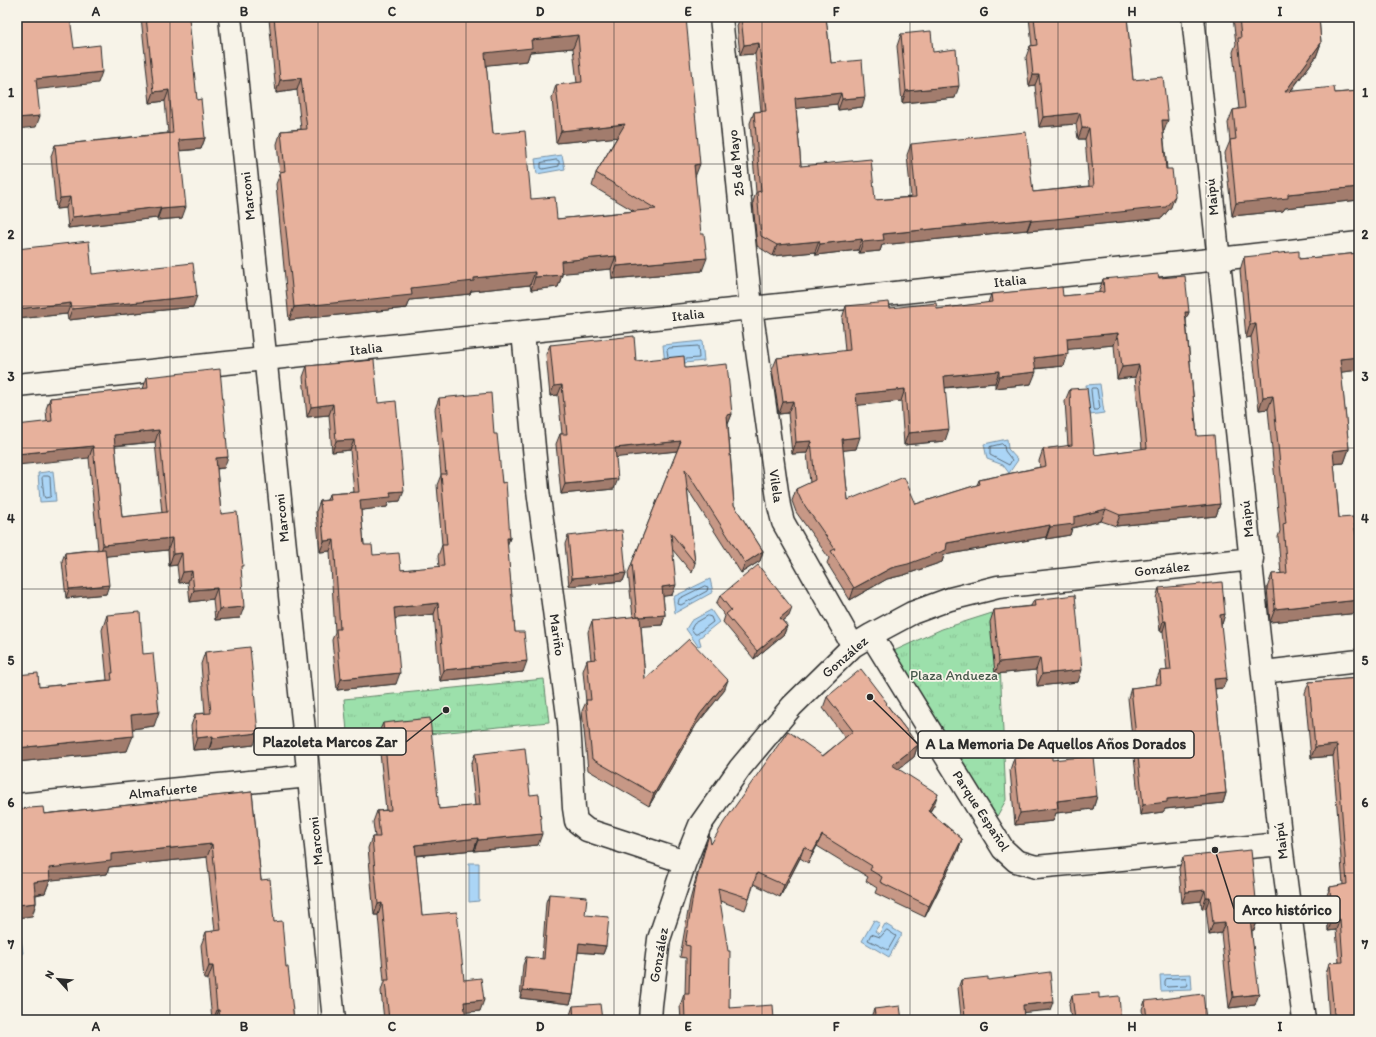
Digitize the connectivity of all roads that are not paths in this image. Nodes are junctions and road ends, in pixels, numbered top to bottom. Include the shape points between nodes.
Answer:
1 (230, 17) edge
2 (721, 17) edge
3 (1193, 17) edge
4 (1359, 243) edge
5 (1219, 259) junction
6 (751, 308) junction
7 (523, 332) junction
8 (265, 359) junction
9 (17, 385) edge
10 (1252, 559) junction
11 (862, 641) junction
12 (1359, 661) edge
13 (1263, 672) junction
14 (309, 776) junction
15 (17, 805) edge
16 (1281, 844) junction
17 (685, 862) junction
18 (334, 1020) edge
19 (650, 1020) edge
20 (1304, 1020) edge

1 - 8 street, Marconi
2 - 6 street, 25 de Mayo
3 - 5 street, Maipú
4 - 5 street, Italia
5 - 6 street, Italia
5 - 10 street, Maipú
6 - 7 street, Italia
6 - 11 street, Vilela via 783,522
7 - 8 street, Italia
7 - 17 street, Mariño via 538,490 569,723 576,821 587,830
8 - 9 street, Italia
8 - 14 street, Marconi
10 - 11 street, González via 998,587 950,599 912,613
10 - 13 street, Maipú
11 - 16 street, Parque Español via 1003,849 1016,861 1036,867
11 - 17 street, González via 792,706 740,768 700,825
12 - 13 street
13 - 16 street, Maipú
14 - 15 street, Almafuerte
14 - 18 street, Marconi
16 - 20 street, Maipú
17 - 19 street, González via 659,939

